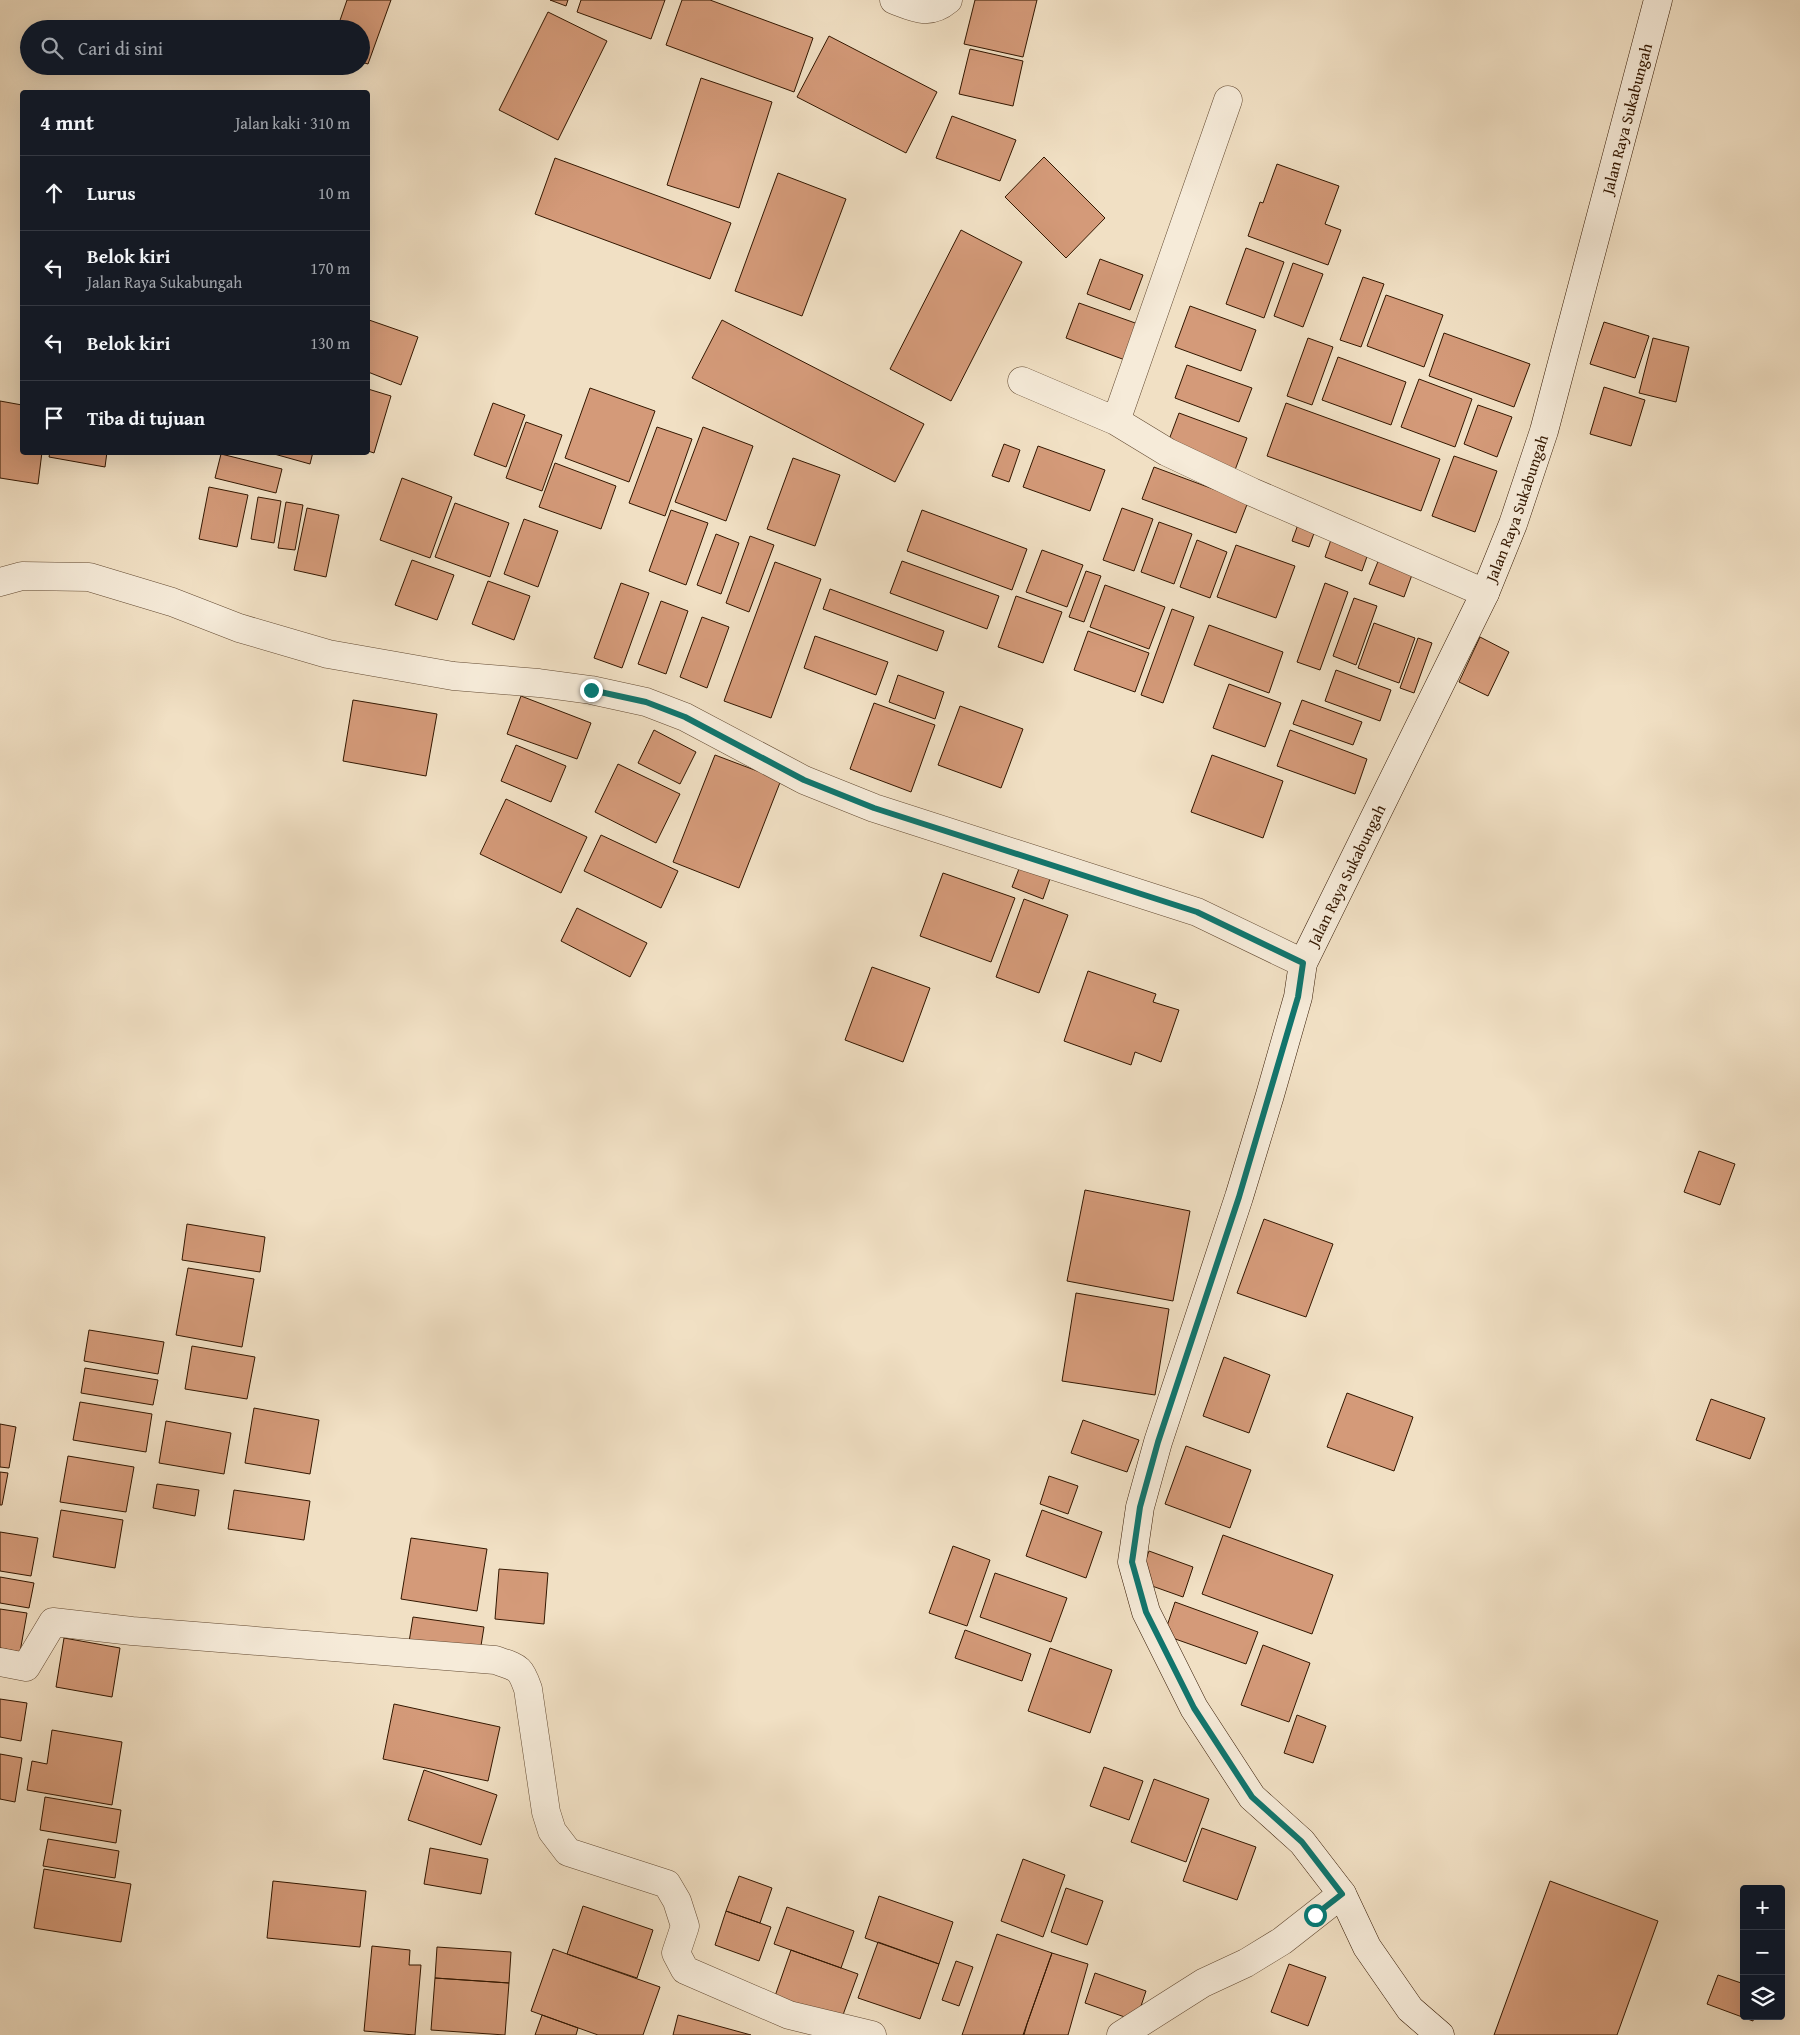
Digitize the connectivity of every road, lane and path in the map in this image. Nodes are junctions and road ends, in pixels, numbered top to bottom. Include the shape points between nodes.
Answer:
1 (894, 0) edge
2 (948, 0) edge
3 (1658, 0) edge
4 (1228, 100) dead end
5 (1022, 381) dead end
6 (1116, 421) junction
7 (0, 582) edge
8 (1485, 593) junction
9 (1303, 963) junction
10 (0, 1662) edge
11 (1342, 1894) junction
12 (872, 2035) edge
13 (1120, 2035) edge
14 (1440, 2035) edge

1 - 2 street via 927,10 939,8
3 - 8 street, Jalan Raya Sukabungah via 1544,431
4 - 6 street
5 - 6 street
6 - 8 street via 1167,452 1252,492
7 - 9 street via 22,576 89,577 172,602 239,628 328,654 453,676 591,690 646,702 685,717 839,795 1197,912
8 - 9 street, Jalan Raya Sukabungah
9 - 11 street, Jalan Raya Sukabungah via 1298,997 1253,1150 1158,1442 1140,1507 1132,1562 1146,1612 1194,1708 1252,1797 1302,1842
10 - 12 street via 26,1667 53,1622 495,1660 512,1666 523,1673 528,1689 546,1812 552,1831 568,1852 667,1884 685,1926 676,1953 684,1970 789,2015
11 - 13 street via 1282,1941 1246,1963 1203,1983
11 - 14 street, Jalan Raya Sukabungah via 1368,1947 1410,2009

